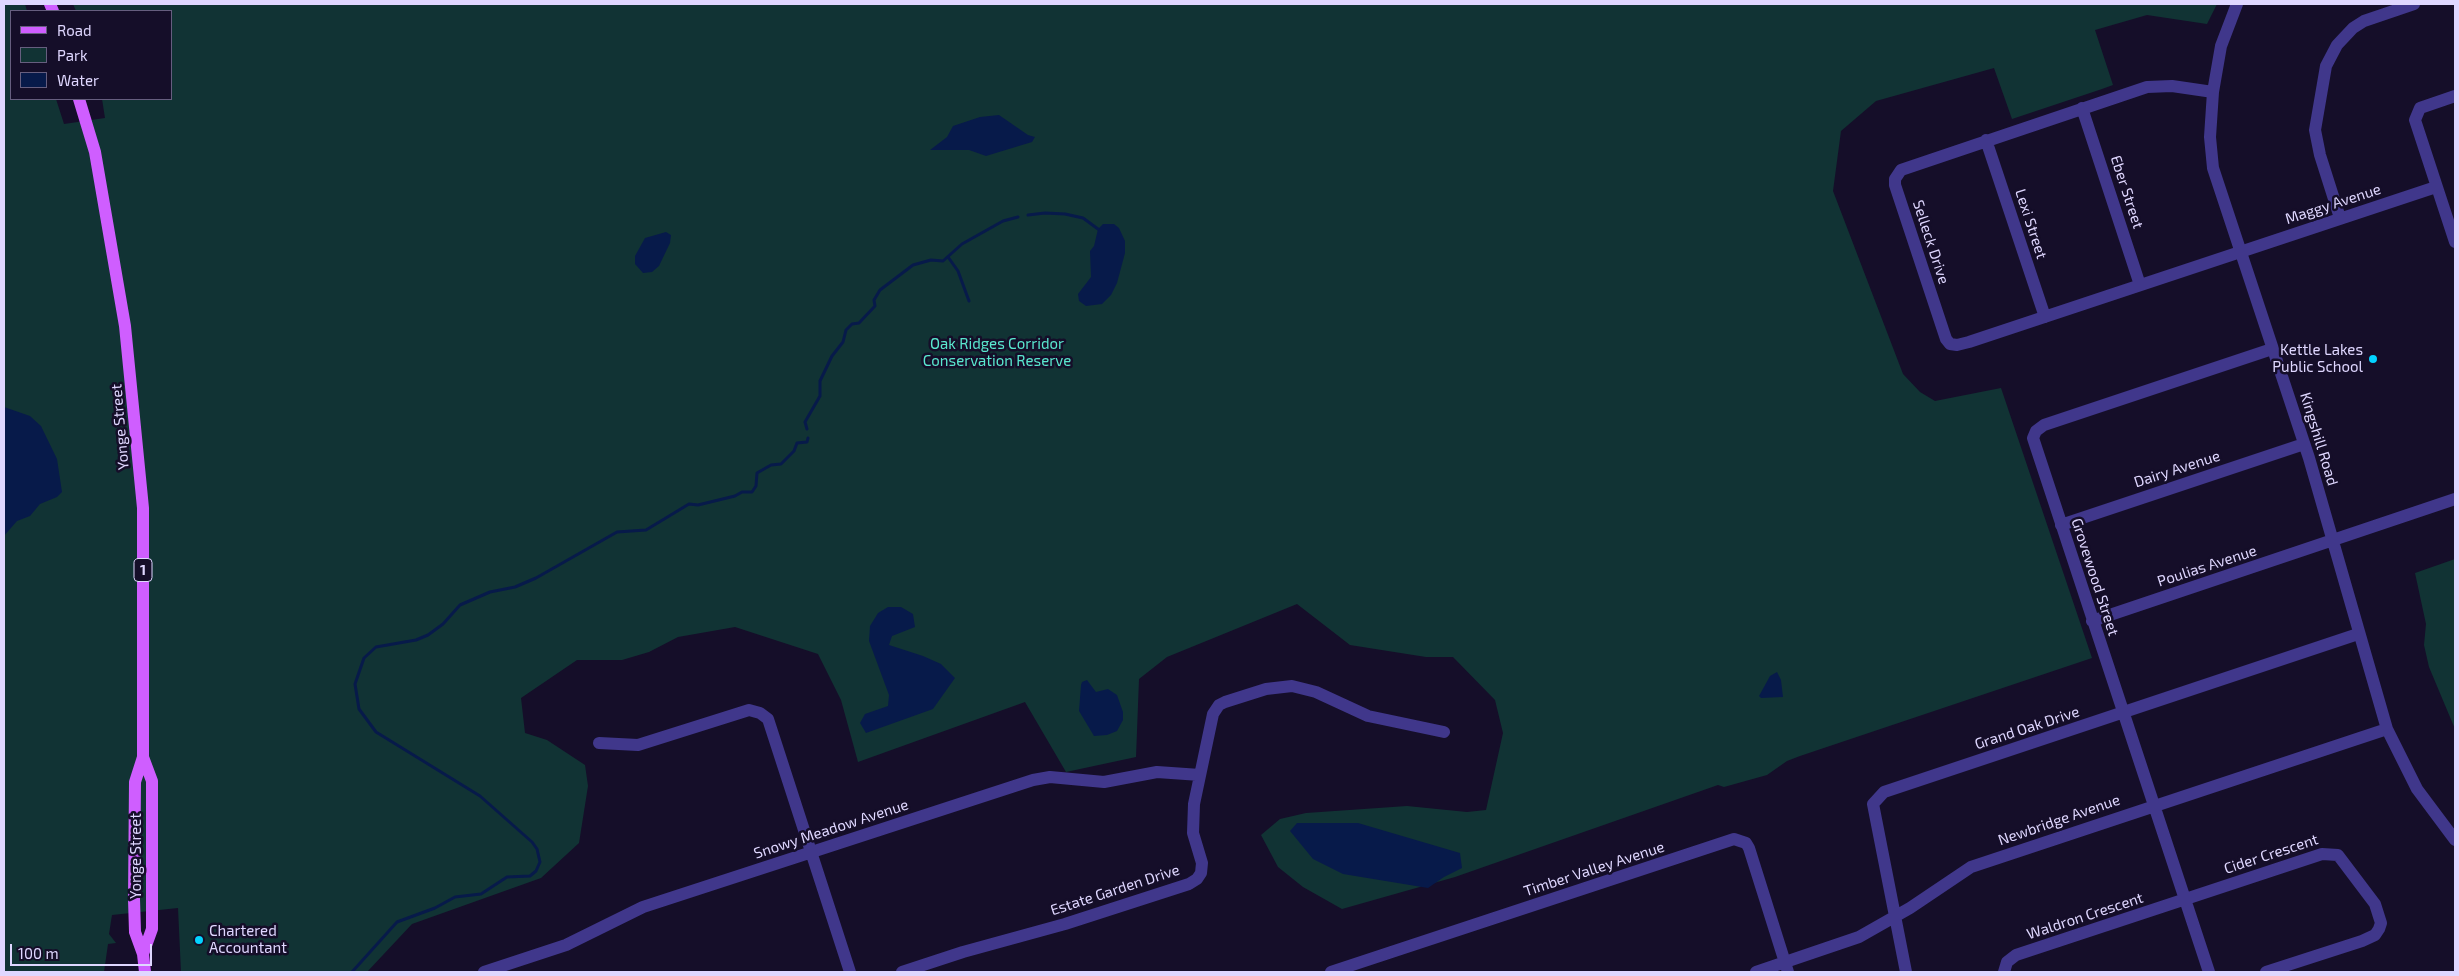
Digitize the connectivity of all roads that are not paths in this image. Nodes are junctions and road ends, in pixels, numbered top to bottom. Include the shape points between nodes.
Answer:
1 (2237, 4) edge
2 (2414, 4) edge
3 (2213, 92) junction
4 (2455, 96) edge
5 (79, 100) edge
6 (2082, 108) junction
7 (1986, 140) junction
8 (2436, 188) junction
9 (2340, 218) junction
10 (2455, 242) edge
11 (2240, 252) junction
12 (2140, 285) junction
13 (2045, 317) junction
14 (2272, 349) junction
15 (2304, 444) junction
16 (2455, 498) edge
17 (2061, 524) junction
18 (2332, 541) junction
19 (2092, 621) junction
20 (2358, 634) junction
21 (2122, 713) junction
22 (2386, 729) junction
23 (1444, 732) dead end
24 (599, 744) dead end
25 (143, 757) junction
26 (1200, 776) junction
27 (2153, 806) junction
28 (2455, 840) edge
29 (810, 852) junction
30 (2184, 900) junction
31 (1895, 918) junction
32 (143, 954) junction
33 (1787, 967) edge
34 (145, 972) edge
35 (484, 972) edge
36 (850, 972) edge
37 (902, 972) edge
38 (1331, 972) edge
39 (1756, 972) edge
40 (1906, 972) edge
41 (2004, 972) edge
42 (2209, 972) edge
43 (2266, 972) edge

1 - 3 street, Kingshill Road via 2221,46
2 - 9 street via 2353,28 2337,45 2326,66 2315,130
3 - 6 street, Selleck Drive via 2158,85
3 - 11 street, Kingshill Road via 2210,137 2213,168
4 - 8 street via 2420,108 2416,115 2416,128
5 - 25 main road, Yonge Street / 1 via 95,152 132,383 143,508
6 - 7 street, Selleck Drive
6 - 12 street, Eber Street
7 - 13 street, Lexi Street
7 - 13 street, Selleck Drive via 1906,167 1897,173 1895,179 1941,325 1946,339 1957,345
8 - 9 street, Maggy Avenue
8 - 10 street
9 - 11 street, Maggy Avenue
11 - 12 street, Selleck Drive
11 - 14 street, Kingshill Road
12 - 13 street, Selleck Drive
14 - 15 street, Kingshill Road
14 - 17 street, Grovewood Street via 2036,430 2033,438 2035,450
15 - 17 street, Dairy Avenue
15 - 18 street, Kingshill Road
16 - 18 street, Poulias Avenue
17 - 19 street, Grovewood Street
18 - 19 street, Poulias Avenue
18 - 20 street, Kingshill Road
19 - 21 street, Grovewood Street
20 - 21 street, Grand Oak Drive
20 - 22 street, Kingshill Road
21 - 27 street, Grovewood Street
21 - 31 street, Grand Oak Drive via 1884,792 1872,804
22 - 27 street, Newbridge Avenue
22 - 28 street, Kingshill Road via 2416,789
23 - 26 street, Estate Garden Drive via 1368,716 1316,692 1281,686 1225,702 1215,709
24 - 29 street via 638,745 733,714 749,710 760,712 768,719
25 - 32 main road, Yonge Street / 1 via 135,782 134,899 135,932
25 - 32 main road, Yonge Street / 1 via 152,781 152,929
26 - 29 street, Snowy Meadow Avenue via 1157,772 1104,782 1050,777 1032,780
26 - 37 street, Estate Garden Drive via 1192,822 1202,869 1193,882
27 - 30 street, Grovewood Street
27 - 31 street, Newbridge Avenue via 1971,867
29 - 35 street, Snowy Meadow Avenue via 643,907 566,945
29 - 36 street
30 - 41 street, Waldron Crescent via 2016,956 2007,962
30 - 42 street, Grovewood Street
30 - 43 street, Cider Crescent via 2322,854 2338,855 2375,904 2381,922 2379,929 2375,935 2362,941
31 - 33 street, Newbridge Avenue
31 - 40 street, Grand Oak Drive
32 - 34 main road, Yonge Street / 1
33 - 38 street, Timber Valley Avenue via 1749,848 1746,843 1734,839
33 - 39 street, Newbridge Avenue

